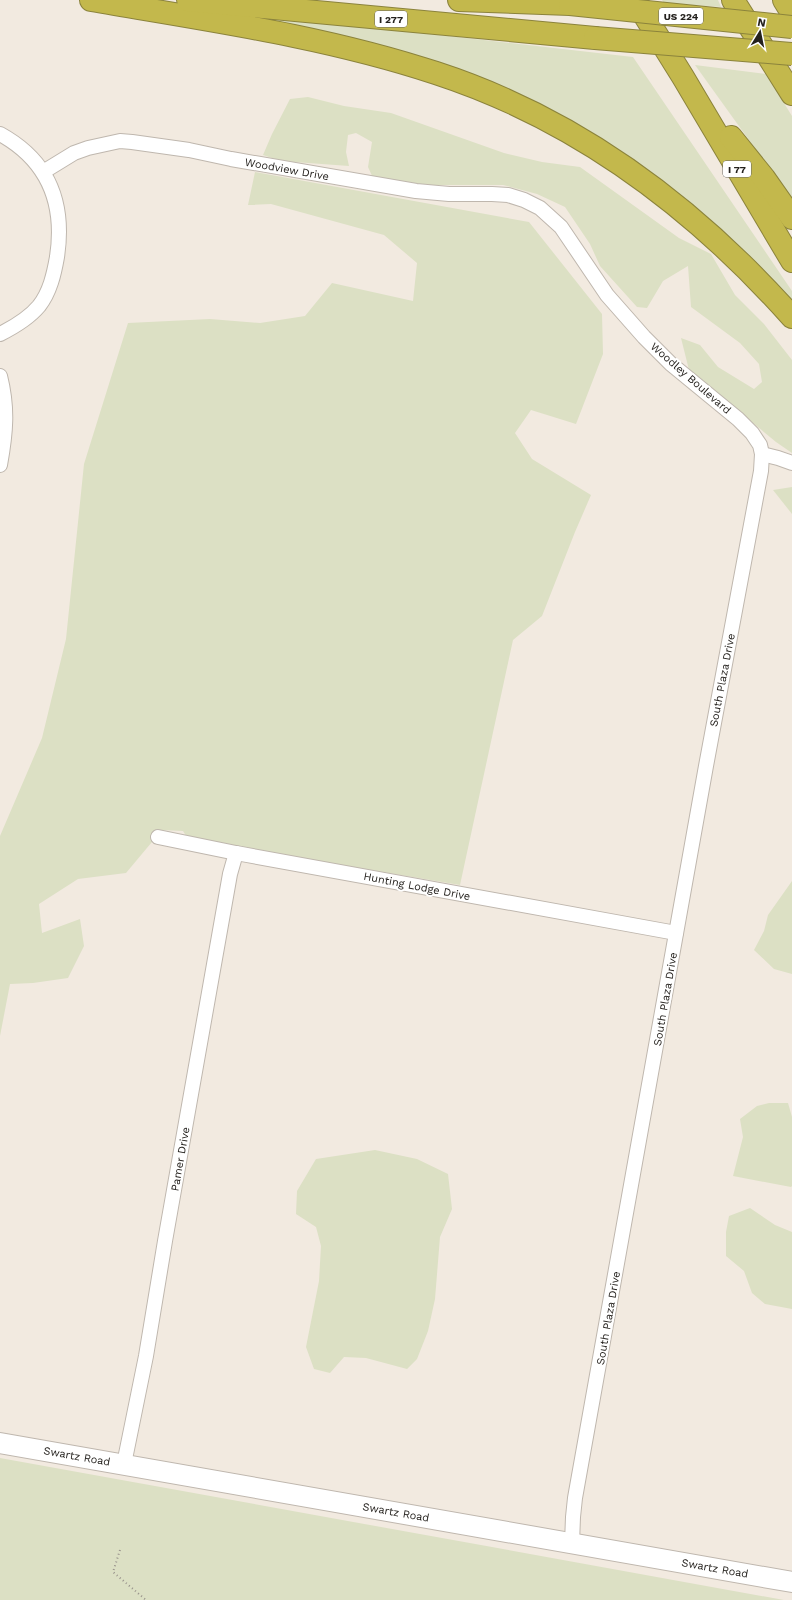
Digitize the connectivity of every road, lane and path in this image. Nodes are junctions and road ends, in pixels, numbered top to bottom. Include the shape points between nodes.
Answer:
1 (91, 0) edge
2 (188, 0) edge
3 (459, 0) edge
4 (542, 0) edge
5 (635, 0) edge
6 (733, 0) edge
7 (784, 0) edge
8 (570, 4) junction
9 (792, 13) edge
10 (792, 27) edge
11 (792, 54) edge
12 (683, 77) junction
13 (792, 94) edge
14 (0, 134) edge
15 (43, 172) junction
16 (536, 206) joint
17 (792, 218) edge
18 (792, 261) edge
19 (792, 317) edge
20 (0, 334) edge
21 (0, 376) edge
22 (762, 454) junction
23 (792, 463) edge
24 (0, 464) edge
25 (158, 837) dead end
26 (236, 853) junction
27 (676, 933) junction
28 (0, 1443) edge
29 (124, 1464) junction
30 (572, 1543) junction
31 (120, 1550) dead end
32 (792, 1582) edge
33 (146, 1600) edge

1 - 19 highway via 216,20 335,46 437,73 499,97 569,132 638,175 690,216 742,263
2 - 11 highway, I 277, bridge
3 - 8 highway, US 224
4 - 8 highway
5 - 12 highway, I 77
6 - 13 highway
7 - 9 highway
8 - 10 highway, US 224, bridge
12 - 17 highway via 764,178
12 - 18 highway, I 77
14 - 15 street via 19,146
15 - 16 street, Woodview Drive via 74,153 88,148 132,142 416,191 508,195
15 - 20 street via 53,193 60,228 55,269 49,289 40,305 18,324
16 - 22 street, Woodley Boulevard via 561,227 607,295 644,338 747,428 760,445
21 - 24 street via 6,430
22 - 23 street
22 - 27 street, South Plaza Drive via 761,471
25 - 26 street, Hunting Lodge Drive
26 - 27 street, Hunting Lodge Drive
26 - 29 street, Pamer Drive via 146,1356
27 - 30 street, South Plaza Drive via 575,1498
28 - 29 street, Swartz Road
29 - 30 street, Swartz Road
30 - 32 street, Swartz Road
31 - 33 path via 113,1572

